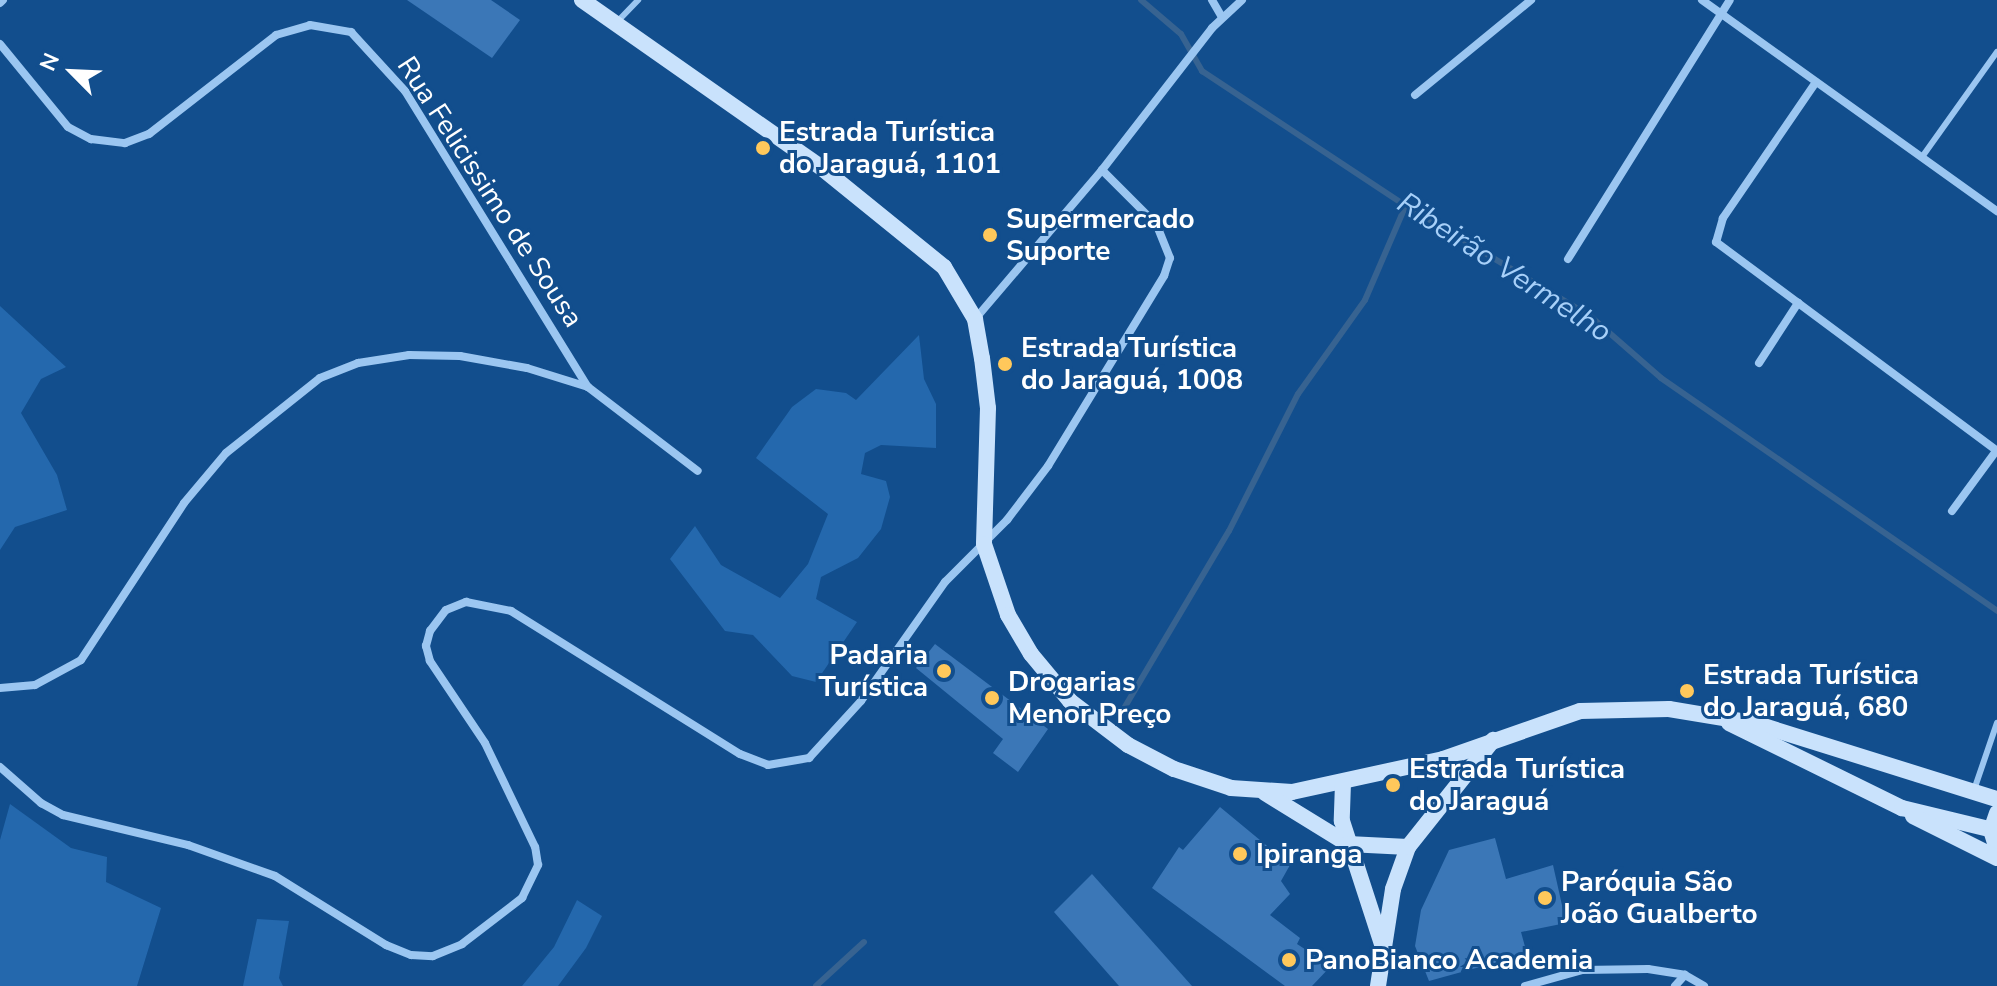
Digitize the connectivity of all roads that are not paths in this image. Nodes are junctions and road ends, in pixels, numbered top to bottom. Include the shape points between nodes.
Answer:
1 (582, 0) edge
2 (638, 0) edge
3 (1212, 0) edge
4 (1242, 0) edge
5 (1531, 0) edge
6 (1702, 0) edge
7 (1730, 0) edge
8 (1722, 16) junction
9 (1222, 17) junction
10 (616, 23) junction
11 (0, 44) edge
12 (1997, 52) edge
13 (1816, 82) junction
14 (1415, 95) dead end
15 (1922, 157) junction
16 (1102, 170) junction
17 (1997, 211) edge
18 (1568, 259) dead end
19 (1798, 303) junction
20 (975, 319) junction
21 (1759, 363) dead end
22 (588, 387) junction
23 (1996, 451) edge
24 (698, 471) dead end
25 (1952, 511) dead end
26 (984, 544) junction
27 (0, 688) edge
28 (1714, 714) junction
29 (1997, 723) edge
30 (1494, 739) junction
31 (1443, 759) junction
32 (0, 767) edge
33 (1343, 783) junction
34 (1974, 790) junction
35 (1450, 791) junction
36 (1265, 793) junction
37 (1997, 799) edge
38 (1902, 808) junction
39 (1997, 813) edge
40 (1994, 830) edge
41 (1348, 844) junction
42 (1408, 847) junction
43 (1997, 850) edge
44 (1997, 858) edge
45 (1382, 945) junction
46 (1685, 975) junction
47 (1378, 986) edge
48 (1525, 986) edge
49 (1675, 986) edge
50 (1704, 986) edge

1 - 10 main road
2 - 10 lane
3 - 9 street
4 - 9 street
5 - 14 street
6 - 8 street
7 - 8 street
8 - 13 street
8 - 18 street
9 - 16 street
10 - 20 main road via 893,222 944,267
11 - 22 street, Rua Felicissimo de Sousa via 68,127 91,139 125,143 149,134 276,35 310,25 351,32 405,91
12 - 15 lane
13 - 15 street
13 - 19 street via 1715,235 1721,247
15 - 17 street
16 - 20 street
16 - 26 street via 1157,225 1170,258 1048,466
19 - 21 street
19 - 23 street
20 - 26 main road via 988,408
22 - 24 street, Rua Felicissimo de Sousa
22 - 27 street via 527,368 460,356 383,359 320,378 271,412 184,503 81,660 35,685
23 - 25 street
26 - 32 street via 936,593 830,739 809,758 789,765 768,765 740,754 511,611 466,602 446,610 430,631 430,661 485,743 535,847 538,865 522,898 462,944 433,956 411,955 386,945 275,876 188,845 63,815
26 - 36 main road via 1008,615 1031,654 1081,711 1174,769
28 - 30 main road via 1629,707 1580,711
28 - 34 main road
28 - 38 main road via 1796,760
29 - 34 lane
30 - 31 main road
30 - 35 main road
31 - 33 main road
31 - 35 main road via 1454,771
33 - 36 main road
33 - 41 main road via 1342,821
34 - 37 main road
35 - 42 main road
36 - 41 main road
38 - 40 main road
38 - 44 main road
39 - 40 main road
40 - 43 main road
41 - 42 main road
41 - 45 main road
42 - 45 main road
45 - 47 main road
46 - 48 street via 1648,969 1582,970
46 - 49 street
46 - 50 street

